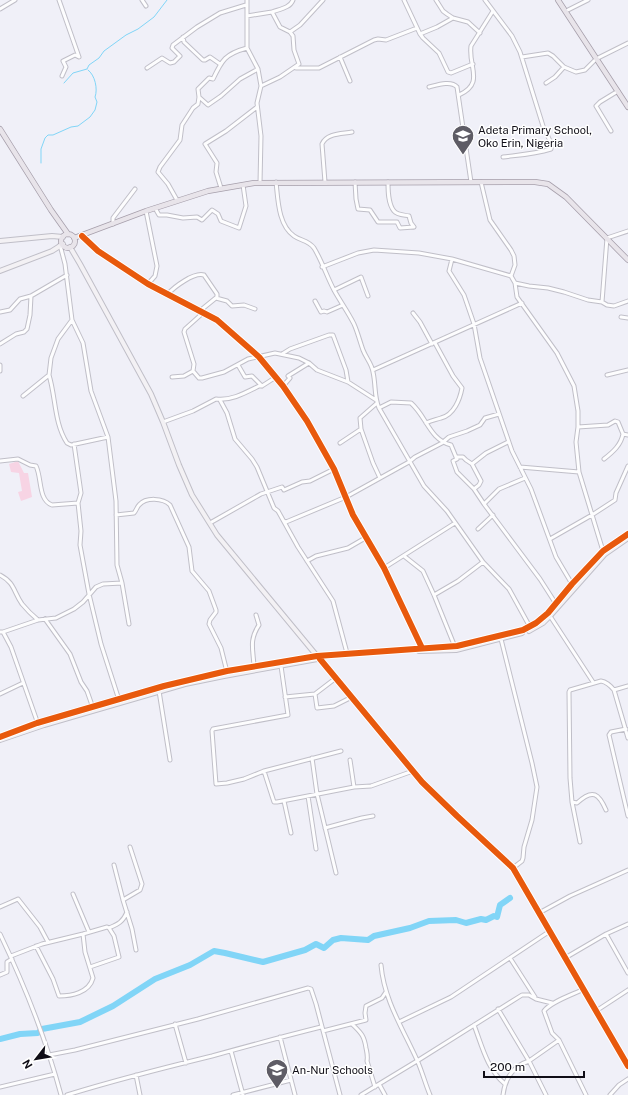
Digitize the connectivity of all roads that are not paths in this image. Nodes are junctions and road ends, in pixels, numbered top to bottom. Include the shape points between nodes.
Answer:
1 (14, 0) edge
2 (59, 0) edge
3 (142, 0) edge
4 (247, 0) edge
5 (293, 0) edge
6 (323, 0) edge
7 (404, 0) edge
8 (436, 0) edge
9 (485, 0) edge
10 (558, 0) edge
11 (588, 0) edge
12 (246, 5) junction
13 (146, 6) dead end
14 (0, 9) edge
15 (493, 11) junction
16 (566, 11) junction
17 (272, 12) junction
18 (247, 16) junction
19 (453, 18) junction
20 (418, 28) junction
21 (290, 32) junction
22 (480, 33) junction
23 (420, 34) junction
24 (183, 37) junction
25 (628, 43) edge
26 (247, 48) junction
27 (340, 57) junction
28 (522, 57) junction
29 (596, 58) junction
30 (220, 64) junction
31 (473, 64) junction
32 (564, 67) junction
33 (147, 68) dead end
34 (296, 68) junction
35 (258, 69) junction
36 (62, 76) dead end
37 (350, 81) dead end
38 (546, 83) dead end
39 (261, 86) junction
40 (429, 87) dead end
41 (618, 92) junction
42 (459, 95) junction
43 (199, 97) junction
44 (257, 107) junction
45 (628, 107) edge
46 (0, 128) edge
47 (611, 131) dead end
48 (352, 132) dead end
49 (503, 157) dead end
50 (276, 182) junction
51 (325, 182) junction
52 (355, 182) junction
53 (388, 182) junction
54 (471, 182) junction
55 (481, 182) junction
56 (260, 183) junction
57 (243, 184) junction
58 (221, 188) junction
59 (135, 189) dead end
60 (177, 200) junction
61 (155, 208) junction
62 (146, 211) junction
63 (113, 224) junction
64 (628, 230) edge
65 (65, 236) junction
66 (82, 236) junction
67 (74, 238) junction
68 (607, 238) junction
69 (0, 241) edge
70 (62, 245) junction
71 (70, 247) junction
72 (452, 259) junction
73 (628, 260) edge
74 (322, 267) junction
75 (0, 271) edge
76 (67, 275) junction
77 (511, 276) junction
78 (515, 283) junction
79 (148, 284) junction
80 (334, 290) junction
81 (168, 294) junction
82 (31, 296) junction
83 (368, 296) dead end
84 (216, 298) junction
85 (315, 301) dead end
86 (628, 301) edge
87 (602, 302) junction
88 (522, 303) junction
89 (343, 305) junction
90 (255, 309) dead end
91 (202, 311) junction
92 (0, 312) edge
93 (413, 313) dead end
94 (620, 317) dead end
95 (628, 318) edge
96 (72, 320) junction
97 (474, 324) junction
98 (434, 343) junction
99 (0, 344) edge
100 (282, 354) junction
101 (259, 357) junction
102 (309, 363) junction
103 (0, 365) edge
104 (238, 365) junction
105 (373, 370) junction
106 (628, 370) edge
107 (0, 371) edge
108 (193, 372) junction
109 (50, 375) junction
110 (607, 375) dead end
111 (172, 377) dead end
112 (276, 377) junction
113 (348, 382) junction
114 (262, 386) junction
115 (283, 386) junction
116 (23, 396) dead end
117 (220, 400) junction
118 (376, 402) junction
119 (379, 408) junction
120 (499, 414) junction
121 (163, 422) junction
122 (426, 423) junction
123 (578, 427) junction
124 (361, 429) junction
125 (623, 434) junction
126 (628, 435) edge
127 (108, 436) junction
128 (442, 442) junction
129 (508, 442) junction
130 (340, 443) dead end
131 (74, 444) junction
132 (456, 457) junction
133 (604, 459) dead end
134 (0, 460) edge
135 (409, 462) junction
136 (472, 464) junction
137 (628, 466) edge
138 (520, 468) junction
139 (334, 469) junction
140 (579, 472) junction
141 (380, 478) junction
142 (525, 478) junction
143 (474, 489) junction
144 (266, 492) junction
145 (346, 497) junction
146 (78, 503) junction
147 (484, 504) junction
148 (116, 515) junction
149 (493, 515) junction
150 (592, 516) junction
151 (284, 522) junction
152 (455, 522) junction
153 (210, 523) junction
154 (478, 529) dead end
155 (628, 534) edge
156 (367, 537) junction
157 (628, 538) edge
158 (550, 539) junction
159 (603, 551) junction
160 (404, 556) junction
161 (307, 561) junction
162 (483, 562) junction
163 (384, 568) junction
164 (0, 575) edge
165 (581, 578) junction
166 (122, 582) junction
167 (572, 584) junction
168 (89, 594) junction
169 (434, 595) junction
170 (556, 604) junction
171 (256, 614) dead end
172 (550, 616) junction
173 (45, 619) junction
174 (38, 620) junction
175 (129, 624) dead end
176 (530, 627) junction
177 (2, 632) edge
178 (500, 639) junction
179 (491, 640) junction
180 (455, 647) junction
181 (422, 648) junction
182 (406, 651) junction
183 (347, 653) junction
184 (319, 657) junction
185 (254, 666) junction
186 (282, 666) junction
187 (228, 673) junction
188 (336, 678) junction
189 (593, 682) junction
190 (23, 684) junction
191 (628, 686) edge
192 (614, 690) junction
193 (159, 691) junction
194 (0, 694) edge
195 (315, 694) junction
196 (352, 696) junction
197 (285, 697) junction
198 (119, 700) junction
199 (93, 708) junction
200 (38, 725) junction
201 (626, 729) junction
202 (0, 738) edge
203 (628, 738) edge
204 (342, 751) dead end
205 (312, 758) junction
206 (170, 760) dead end
207 (350, 760) dead end
208 (264, 771) junction
209 (413, 771) junction
210 (354, 788) junction
211 (317, 794) junction
212 (308, 796) junction
213 (284, 801) junction
214 (572, 802) junction
215 (606, 810) dead end
216 (373, 816) dead end
217 (628, 816) edge
218 (325, 828) junction
219 (291, 833) dead end
220 (580, 842) dead end
221 (130, 847) dead end
222 (316, 849) dead end
223 (114, 865) dead end
224 (514, 868) junction
225 (628, 870) edge
226 (336, 872) dead end
227 (73, 894) dead end
228 (123, 900) junction
229 (0, 907) edge
230 (127, 912) junction
231 (539, 913) junction
232 (628, 924) edge
233 (109, 928) junction
234 (550, 931) junction
235 (89, 932) junction
236 (0, 934) edge
237 (83, 934) junction
238 (606, 934) junction
239 (48, 942) junction
240 (36, 946) junction
241 (136, 950) dead end
242 (12, 958) junction
243 (510, 958) junction
244 (565, 958) junction
245 (381, 965) dead end
246 (90, 967) junction
247 (628, 973) edge
248 (0, 975) edge
249 (584, 989) junction
250 (628, 990) edge
251 (386, 992) junction
252 (536, 999) junction
253 (552, 1003) junction
254 (498, 1010) junction
255 (596, 1011) junction
256 (399, 1022) junction
257 (175, 1024) junction
258 (352, 1024) junction
259 (474, 1025) junction
260 (322, 1029) junction
261 (280, 1037) junction
262 (559, 1040) junction
263 (232, 1051) junction
264 (49, 1055) junction
265 (417, 1061) junction
266 (529, 1061) junction
267 (186, 1062) junction
268 (628, 1066) edge
269 (55, 1074) junction
270 (136, 1075) junction
271 (628, 1079) edge
272 (291, 1080) junction
273 (380, 1084) junction
274 (504, 1084) junction
275 (375, 1086) junction
276 (0, 1087) edge
277 (243, 1094) edge
278 (61, 1095) edge
279 (67, 1095) edge
280 (140, 1095) edge
281 (233, 1095) edge
282 (295, 1095) edge
283 (340, 1095) edge
284 (361, 1095) edge
285 (385, 1095) edge
286 (430, 1095) edge
287 (503, 1095) edge
288 (546, 1095) edge
289 (586, 1095) edge
290 (610, 1095) edge

1 - 14 street
2 - 36 street via 79,56 75,55 63,61 66,67
3 - 13 street
4 - 12 street
5 - 17 street via 285,8
6 - 21 street
7 - 20 street
8 - 19 street via 443,11
9 - 15 street
10 - 16 main road
11 - 16 street
12 - 18 street
12 - 24 street via 220,13
15 - 22 street
15 - 28 street via 512,36
16 - 29 main road
17 - 18 street
17 - 21 street via 280,27
18 - 26 street
19 - 22 street via 468,22
19 - 23 street
20 - 23 street
20 - 27 street via 386,40 374,40
21 - 34 street via 299,64
22 - 31 street via 471,46
23 - 31 street via 439,53 451,74
24 - 30 street via 184,42 203,60 210,57
24 - 33 street via 172,46 180,56 174,62 170,63 162,58
25 - 29 street
26 - 30 street via 237,51
26 - 35 street
27 - 34 street via 318,68
27 - 37 street
28 - 32 street via 548,54
28 - 49 street via 551,149
29 - 32 street via 585,70 576,72
29 - 41 main road
30 - 43 street via 213,79 209,78 198,89
31 - 42 street via 474,83
32 - 38 street via 555,78
34 - 39 street
35 - 39 street
35 - 43 street via 240,79 208,105
39 - 44 street
40 - 42 street via 455,84
41 - 45 main road
41 - 47 street via 596,106
42 - 54 street
43 - 60 street via 198,104 182,125 180,140 158,172
44 - 56 street via 261,136
44 - 58 street via 205,144 217,163 216,172
46 - 65 main road
48 - 51 street via 328,136 324,140 322,144
50 - 51 main road
50 - 56 main road
50 - 74 street via 281,216 286,226 295,237 309,242
51 - 52 main road
52 - 53 main road
52 - 53 street via 358,209 370,210 378,222 397,222 400,228 414,227 409,216 393,211 388,194
53 - 54 main road
54 - 55 main road
55 - 68 main road via 548,184 566,197
55 - 77 street via 490,220 514,256 515,265
56 - 57 main road
57 - 58 main road
57 - 61 street via 246,206 239,228 222,221 212,210 202,220 197,217 159,215
58 - 60 main road
59 - 63 street via 113,218
60 - 61 main road
61 - 62 main road
62 - 63 main road
62 - 79 street via 157,266 155,276
63 - 66 main road
64 - 68 street
65 - 67 main road via 70,234
65 - 69 street
65 - 70 main road
66 - 67 main road
66 - 79 street via 98,251
67 - 71 main road via 74,245
68 - 73 main road
68 - 87 street
70 - 71 main road
70 - 75 street
70 - 76 street
71 - 121 street via 151,394
72 - 74 street via 419,253 374,250 358,253
72 - 77 street
72 - 97 street via 449,271 464,294
74 - 80 street
76 - 82 street
76 - 96 street
77 - 78 street
78 - 87 street
78 - 88 street via 516,293
79 - 81 street
80 - 83 street via 361,277
80 - 89 street
81 - 84 street via 177,285 201,274 217,294
81 - 91 street
82 - 92 street via 20,299 10,310
82 - 99 street via 27,329
84 - 90 street via 227,301 232,306 244,305
84 - 91 street
85 - 89 street via 321,312
86 - 87 street via 614,306
88 - 97 street
88 - 123 street via 557,353 574,386
89 - 105 street via 354,324
91 - 101 street via 226,327
91 - 108 street via 184,332 194,364
93 - 98 street
94 - 95 street
96 - 109 street via 58,339 51,358
96 - 127 street via 83,343 91,391
97 - 98 street
97 - 120 street via 480,358
98 - 105 street
98 - 122 street via 462,388 454,410 442,418
100 - 101 street via 274,353
100 - 102 street
100 - 113 street via 333,335
101 - 104 street via 248,359
101 - 112 street
102 - 113 street via 317,370
102 - 115 street via 288,376 290,378
103 - 107 street
104 - 108 street via 202,378
104 - 114 street via 245,376 252,376
105 - 118 street
106 - 110 street
108 - 111 street
109 - 116 street
109 - 131 street via 54,407 62,434 67,443
112 - 114 street
112 - 115 street
113 - 118 street
114 - 117 street
115 - 139 street via 307,421
117 - 121 street via 216,399
117 - 144 street via 235,439 252,458
118 - 119 street
118 - 124 street via 360,418
119 - 122 street via 391,402 411,403
119 - 135 street
120 - 128 street via 485,418 480,425
120 - 129 street
121 - 153 street via 192,495
122 - 128 street
123 - 125 street via 608,425 615,421 618,422
123 - 140 street via 576,442
124 - 130 street
124 - 141 street
125 - 126 street
125 - 133 street via 618,447
127 - 131 street
127 - 148 street
128 - 132 street via 451,444
128 - 135 street
129 - 136 street via 486,453
129 - 138 street
131 - 146 street via 81,493
132 - 136 street via 463,457
132 - 143 street via 454,461 457,472
134 - 146 street via 18,459 36,466 44,497 49,504
135 - 141 street
135 - 152 street via 424,486
136 - 143 street via 481,481
137 - 150 street via 615,500
138 - 140 street
138 - 142 street
139 - 144 street via 284,490 282,487
139 - 145 street
140 - 150 street
141 - 145 street
142 - 147 street via 499,489
142 - 158 street
143 - 147 street
144 - 151 street
144 - 153 street
145 - 151 street
145 - 156 street
146 - 168 street via 80,545
147 - 149 street
148 - 166 street via 117,565
148 - 187 street via 134,514 139,505 148,500 164,501 170,505 189,547 192,570 209,591 216,610 209,624 221,648
149 - 154 street
149 - 170 street
150 - 158 street
150 - 159 street
151 - 161 street
152 - 160 street
152 - 162 street
153 - 184 street via 217,535
155 - 159 street
156 - 161 street via 348,548 316,556
156 - 163 street
157 - 165 street via 606,554
158 - 167 street via 556,557
159 - 165 street
160 - 163 street
160 - 169 street via 423,571
161 - 183 street via 333,601
162 - 169 street
162 - 176 street via 510,589
163 - 181 street
164 - 174 street via 12,583 22,603
165 - 167 street
165 - 172 street
166 - 168 street via 103,584
166 - 175 street
167 - 170 street
168 - 173 street via 70,612 56,618
168 - 198 street via 101,644
169 - 180 street
170 - 176 street
171 - 185 street via 259,625 253,633 252,641
172 - 178 street via 532,629
172 - 189 street
173 - 174 street
173 - 199 street via 70,654
174 - 177 street
176 - 179 street
177 - 190 street via 11,647
178 - 179 street
178 - 224 street via 537,787 523,858
179 - 180 street
179 - 182 street via 452,651
180 - 181 street
181 - 182 street
182 - 183 street
182 - 184 street
183 - 184 street
184 - 185 street
184 - 186 street
184 - 188 street
185 - 187 street
186 - 187 street
186 - 197 street
187 - 193 street
187 - 198 street via 164,686
188 - 195 street
188 - 196 street
189 - 192 street via 606,682
189 - 214 street via 569,692
190 - 194 street
190 - 200 street
191 - 192 street
192 - 201 street
193 - 200 street
193 - 206 street
195 - 196 street via 317,708 334,706
195 - 197 street
196 - 209 street
197 - 208 street via 288,715 212,731 216,784 244,779
198 - 199 street
199 - 200 street
200 - 202 street
201 - 203 street
201 - 217 street via 611,732 609,735
204 - 205 street
205 - 208 street
205 - 211 street
207 - 210 street
208 - 213 street via 274,802
209 - 210 street via 371,786
209 - 224 street
210 - 211 street
211 - 212 street
211 - 218 street
212 - 213 street
212 - 222 street
213 - 219 street
214 - 215 street via 578,803 588,795 596,795
214 - 220 street
216 - 218 street
218 - 226 street
221 - 228 street via 142,888
223 - 228 street
224 - 231 street
225 - 231 street
227 - 235 street
228 - 230 street
229 - 239 street via 18,899 40,927
230 - 233 street via 120,924
230 - 241 street
231 - 234 street
232 - 238 street
233 - 235 street
233 - 246 street via 114,936 119,957
234 - 243 street
234 - 244 street
235 - 237 street
236 - 242 street
237 - 239 street
237 - 246 street
238 - 244 street
238 - 247 street
239 - 240 street
240 - 242 street
240 - 246 street via 59,996 86,990 93,978
242 - 248 street via 7,962 7,972
242 - 264 street
243 - 252 street
243 - 256 street via 451,997
244 - 249 street
245 - 251 street
249 - 253 street
249 - 255 street
250 - 255 street
251 - 256 street
251 - 258 street via 382,998 366,1006 366,1020
252 - 253 street
252 - 254 street via 526,994
253 - 262 street via 544,1012 552,1033
254 - 259 street
254 - 266 street
255 - 268 street
256 - 265 street
257 - 260 street via 308,988 312,992
257 - 264 street
257 - 267 street
258 - 260 street
258 - 275 street via 366,1040 367,1061
259 - 265 street
259 - 274 street via 490,1067
260 - 261 street
260 - 283 street
261 - 263 street
261 - 272 street
262 - 266 street
262 - 289 street
263 - 267 street
263 - 277 street
264 - 269 street
265 - 273 street
265 - 286 street
266 - 274 street via 508,1076
266 - 288 street
267 - 270 street
269 - 276 street
269 - 278 street
270 - 279 street
270 - 280 street
271 - 290 street
272 - 277 street
272 - 282 street
273 - 275 street
273 - 285 street
274 - 287 street
275 - 284 street
277 - 281 street

